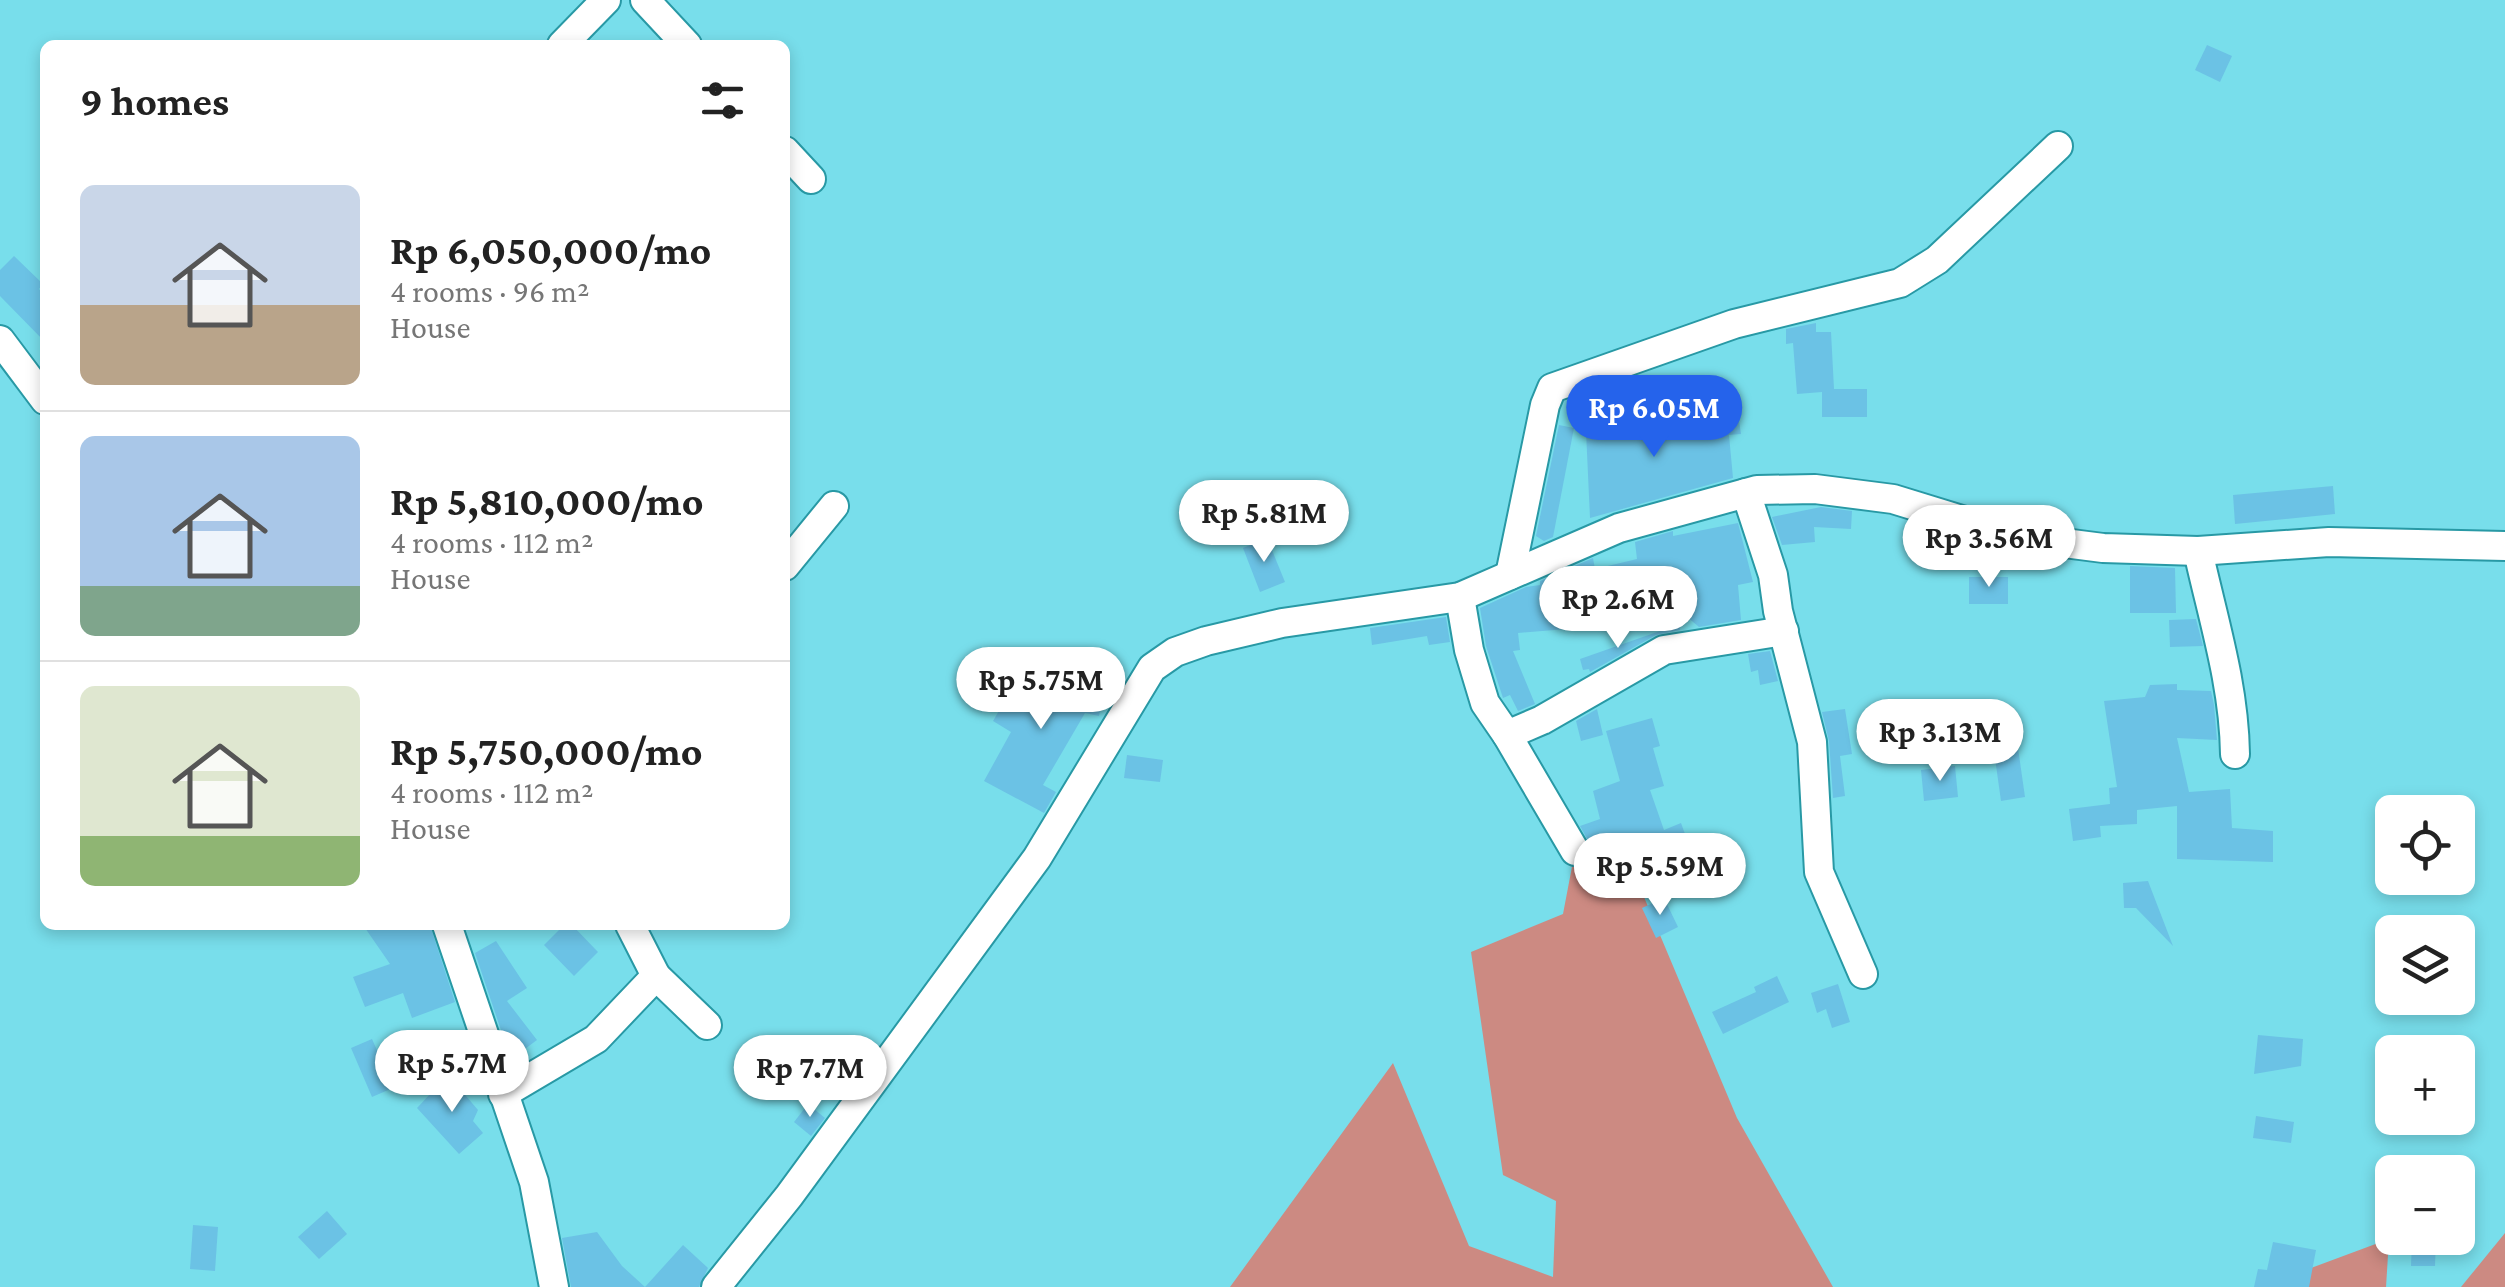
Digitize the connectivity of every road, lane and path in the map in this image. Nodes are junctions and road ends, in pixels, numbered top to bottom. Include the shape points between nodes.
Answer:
1 (606, 0) edge
2 (646, 0) edge
3 (567, 40) edge
4 (682, 40) edge
5 (2058, 146) dead end
6 (790, 157) edge
7 (810, 179) dead end
8 (0, 340) edge
9 (40, 393) edge
10 (1746, 493) junction
11 (834, 506) dead end
12 (2505, 546) edge
13 (2198, 551) junction
14 (790, 560) edge
15 (1510, 575) junction
16 (1460, 597) junction
17 (1784, 631) junction
18 (1508, 735) junction
19 (2235, 754) dead end
20 (1575, 851) dead end
21 (450, 930) edge
22 (632, 930) edge
23 (1863, 974) dead end
24 (656, 976) junction
25 (707, 1025) dead end
26 (503, 1094) junction
27 (554, 1287) edge
28 (716, 1287) edge

1 - 3 street
2 - 4 street
5 - 15 street via 1938,260 1900,283 1734,324 1552,388
6 - 7 street
8 - 9 street
10 - 13 street via 1814,489 1893,499 2018,537
10 - 15 street via 1619,528
10 - 17 street
11 - 14 street
12 - 13 street via 2329,542
13 - 19 street via 2220,632
15 - 16 street
16 - 18 street via 1485,704
16 - 28 street via 1206,641 1152,668 1037,858
17 - 18 street via 1664,650
17 - 23 street via 1812,742 1819,872
18 - 20 street
21 - 26 street
22 - 24 street
24 - 25 street
24 - 26 street via 596,1039
26 - 27 street via 534,1182

